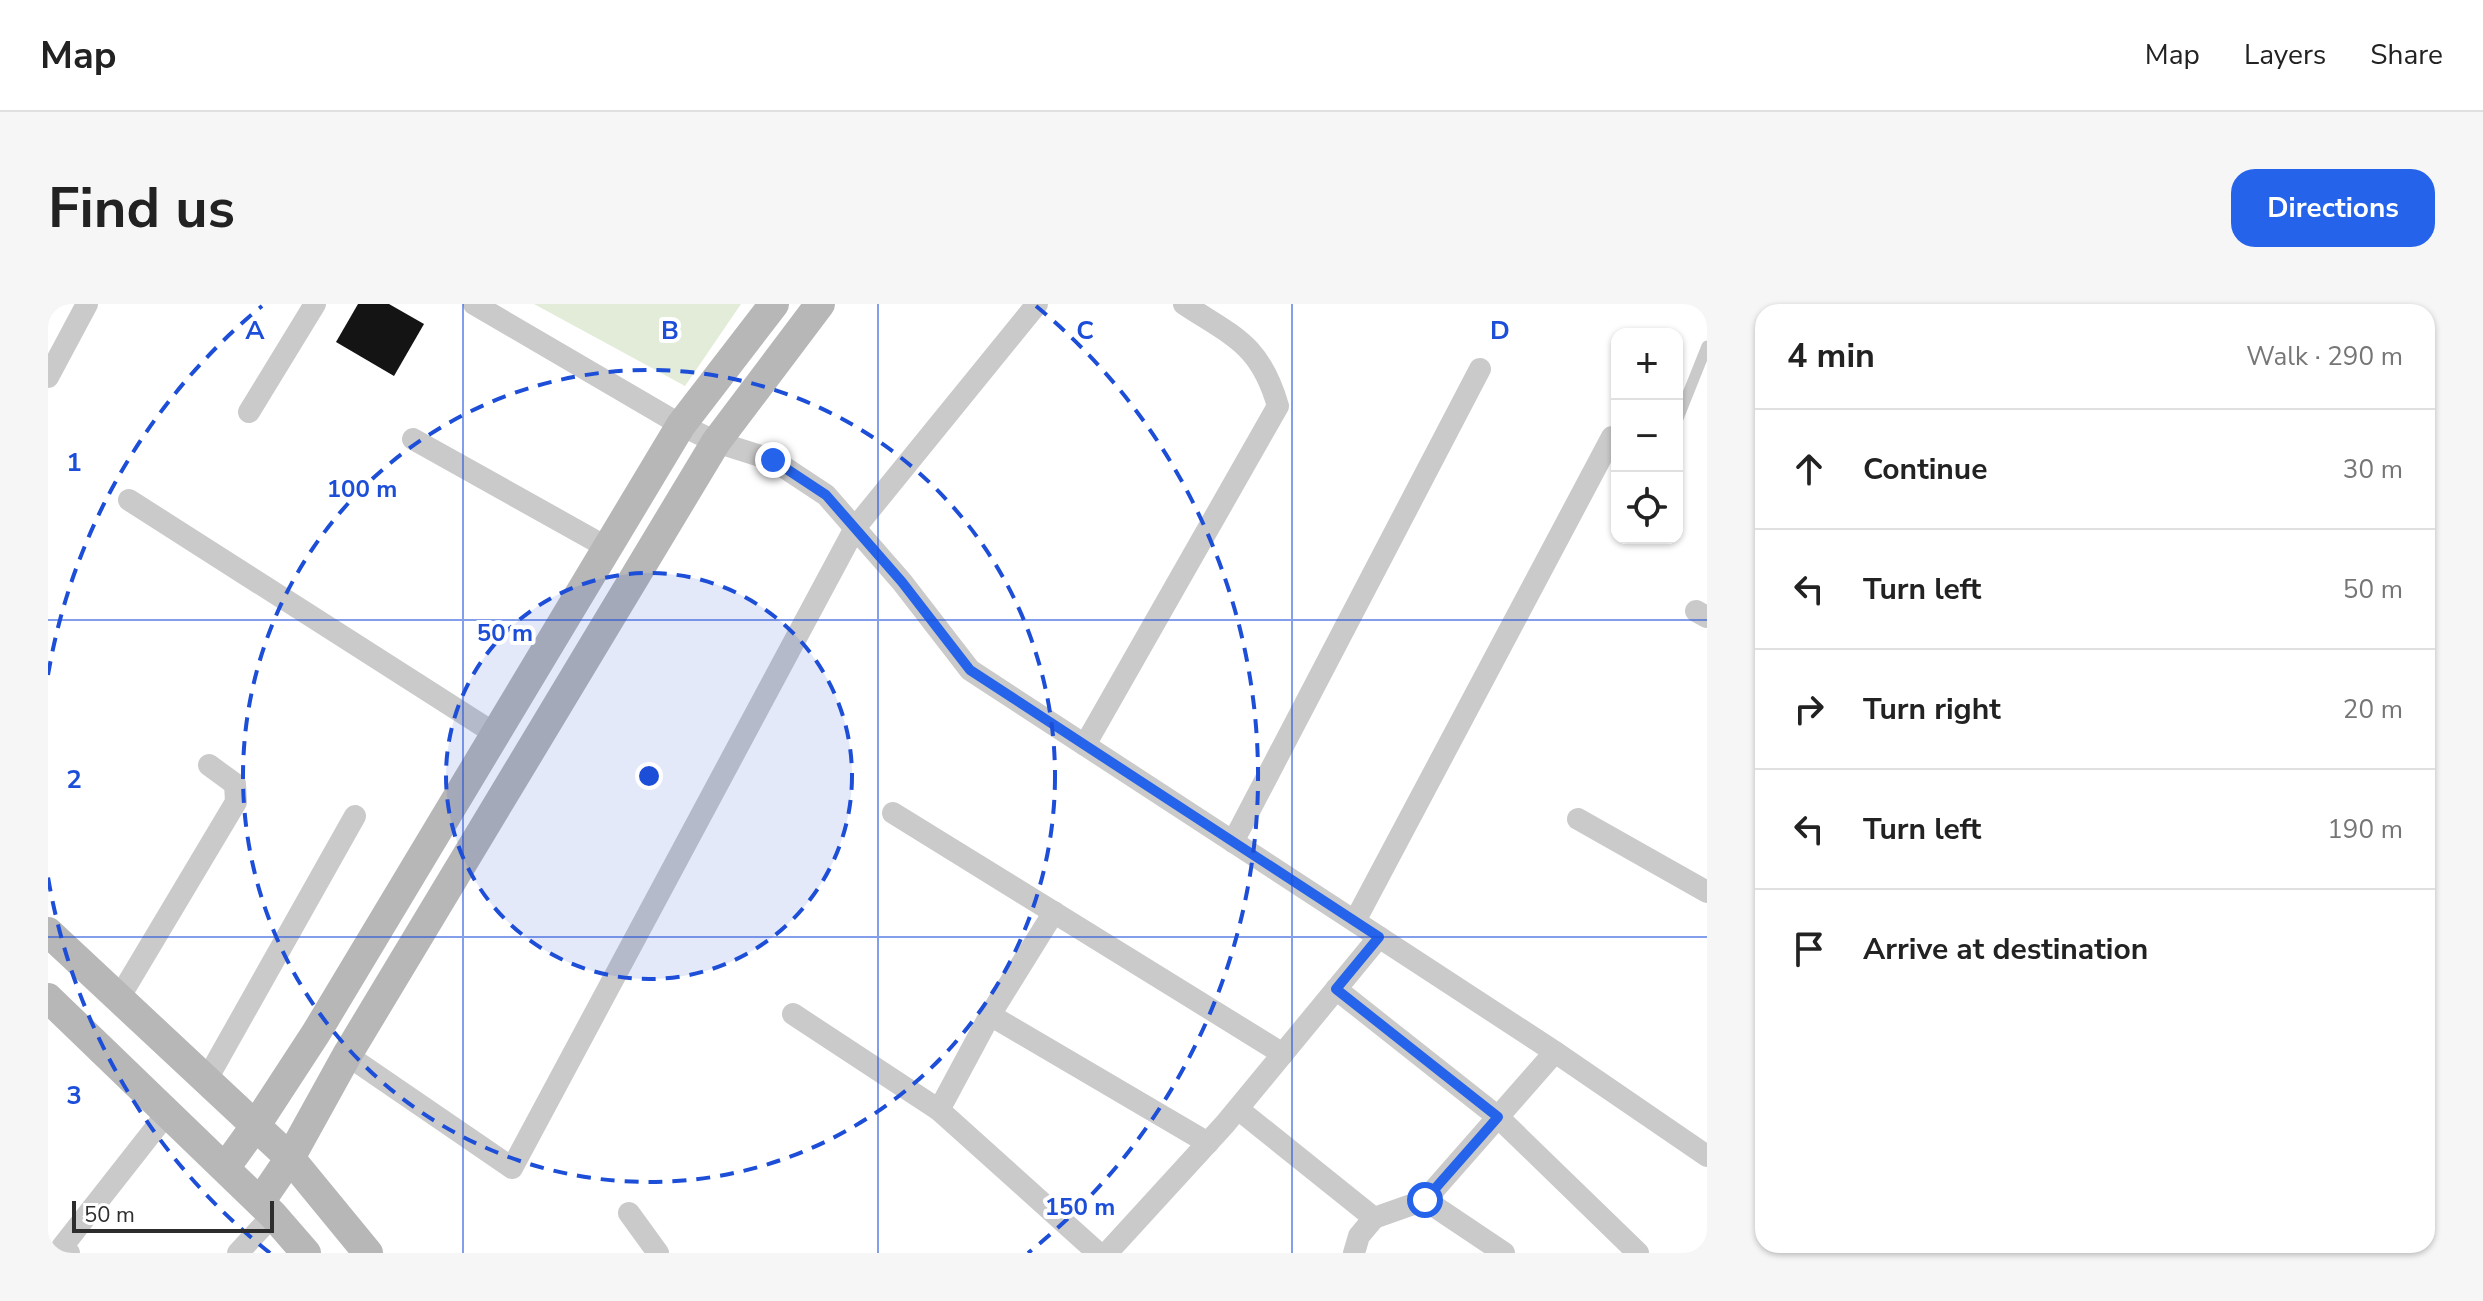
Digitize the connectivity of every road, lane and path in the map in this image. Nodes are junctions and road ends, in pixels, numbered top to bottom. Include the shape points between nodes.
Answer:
1 (87, 304) edge
2 (315, 304) edge
3 (474, 304) edge
4 (774, 304) edge
5 (820, 304) edge
6 (1037, 304) edge
7 (1184, 304) edge
8 (1707, 346) edge
9 (1480, 369) dead end
10 (48, 377) edge
11 (1683, 406) edge
12 (249, 412) dead end
13 (681, 425) junction
14 (413, 439) dead end
15 (1611, 439) edge
16 (716, 442) junction
17 (129, 500) dead end
18 (855, 528) junction
19 (608, 548) junction
20 (497, 735) junction
21 (1085, 745) junction
22 (209, 765) dead end
23 (893, 813) dead end
24 (355, 816) dead end
25 (1578, 819) dead end
26 (1233, 842) junction
27 (1707, 892) edge
28 (1054, 912) junction
29 (1355, 921) junction
30 (48, 932) edge
31 (1379, 937) junction
32 (1336, 989) junction
33 (48, 998) edge
34 (119, 998) junction
35 (793, 1014) dead end
36 (990, 1015) junction
37 (1555, 1052) junction
38 (1283, 1054) junction
39 (347, 1055) junction
40 (207, 1079) junction
41 (1238, 1109) junction
42 (939, 1110) junction
43 (168, 1112) junction
44 (1498, 1117) junction
45 (256, 1125) junction
46 (1208, 1143) junction
47 (1707, 1156) edge
48 (290, 1158) junction
49 (225, 1168) junction
50 (1425, 1200) junction
51 (267, 1208) junction
52 (629, 1213) dead end
53 (1374, 1218) junction
54 (1113, 1250) edge
55 (69, 1253) edge
56 (238, 1253) edge
57 (306, 1253) edge
58 (368, 1253) edge
59 (658, 1253) edge
60 (1354, 1253) edge
61 (1504, 1253) edge
62 (1638, 1253) edge

1 - 10 street
2 - 12 street
3 - 13 street
4 - 13 street
5 - 16 street
6 - 18 street
7 - 21 street via 1249,347 1270,378 1278,406
8 - 11 lane
9 - 26 street
13 - 16 street
13 - 19 street
14 - 19 street
15 - 29 street
16 - 18 street via 773,460 826,495
16 - 39 street
17 - 20 street
18 - 21 street via 970,670
18 - 39 street via 512,1168
19 - 20 street
20 - 45 street
21 - 26 street
22 - 34 street via 235,784 236,802
23 - 28 street
24 - 40 street
25 - 27 street
26 - 29 street
28 - 36 street
28 - 38 street
29 - 31 street
30 - 34 street
31 - 32 street
31 - 37 street
32 - 38 street
32 - 44 street
33 - 43 street
34 - 40 street
35 - 42 street
36 - 42 street
36 - 46 street
37 - 44 street
37 - 47 street
38 - 41 street
39 - 48 street
40 - 45 street
41 - 46 street
41 - 53 street
42 - 54 street
43 - 49 street
43 - 55 street via 62,1247
44 - 50 street
44 - 62 street
45 - 48 street
45 - 49 street
46 - 54 street
48 - 51 street
48 - 58 street
49 - 51 street
50 - 53 street
50 - 61 street
51 - 56 street
51 - 57 street
52 - 59 street
53 - 60 street via 1359,1236

